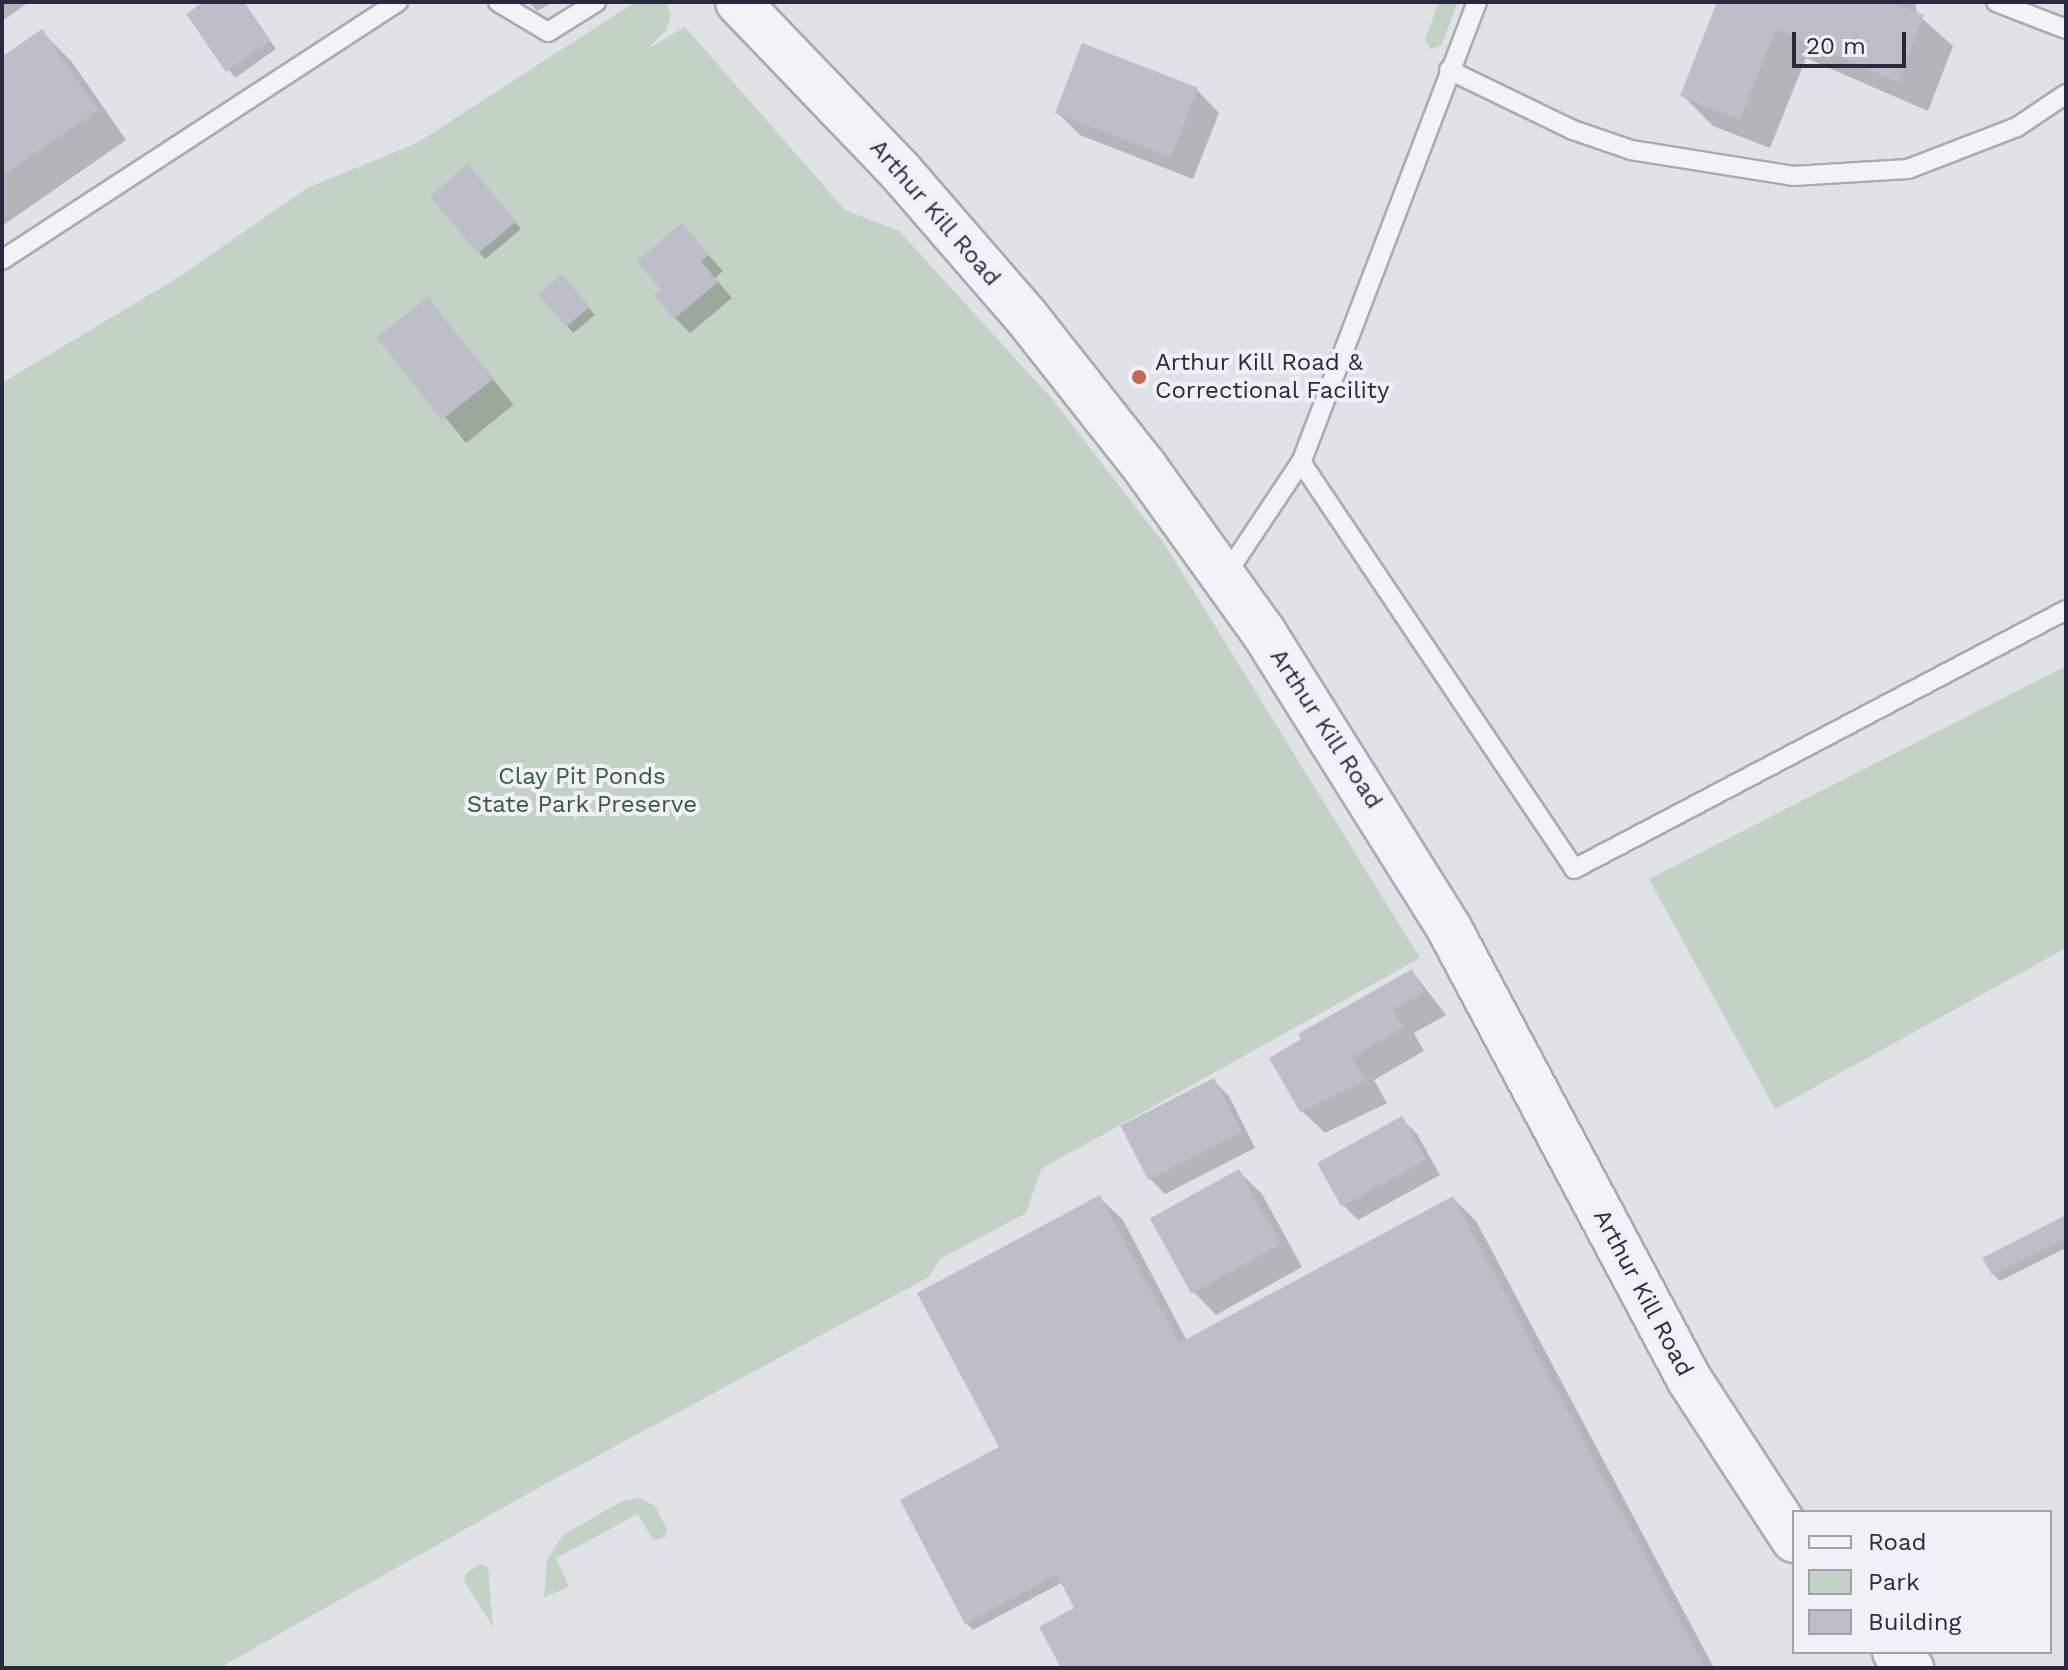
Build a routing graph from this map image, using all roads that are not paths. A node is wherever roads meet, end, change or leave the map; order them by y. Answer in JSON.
{"nodes":[{"id":1,"x":398,"y":2,"type":"edge"},
{"id":2,"x":498,"y":2,"type":"edge"},
{"id":3,"x":596,"y":2,"type":"edge"},
{"id":4,"x":738,"y":2,"type":"edge"},
{"id":5,"x":1477,"y":2,"type":"edge"},
{"id":6,"x":1996,"y":2,"type":"edge"},
{"id":7,"x":2066,"y":29,"type":"edge"},
{"id":8,"x":1449,"y":70,"type":"junction"},
{"id":9,"x":2066,"y":94,"type":"edge"},
{"id":10,"x":2,"y":260,"type":"edge"},
{"id":11,"x":1301,"y":462,"type":"junction"},
{"id":12,"x":1224,"y":577,"type":"junction"},
{"id":13,"x":2066,"y":610,"type":"edge"},
{"id":14,"x":1792,"y":1537,"type":"edge"}],
"edges":[{"from":1,"to":10,"type":"lane"},
{"from":2,"to":3,"type":"lane"},
{"from":4,"to":12,"type":"street","name":"Arthur Kill Road"},
{"from":5,"to":8,"type":"lane"},
{"from":6,"to":7,"type":"lane"},
{"from":8,"to":9,"type":"lane"},
{"from":8,"to":11,"type":"lane"},
{"from":11,"to":12,"type":"lane"},
{"from":11,"to":13,"type":"lane"},
{"from":12,"to":14,"type":"street","name":"Arthur Kill Road"}]}
